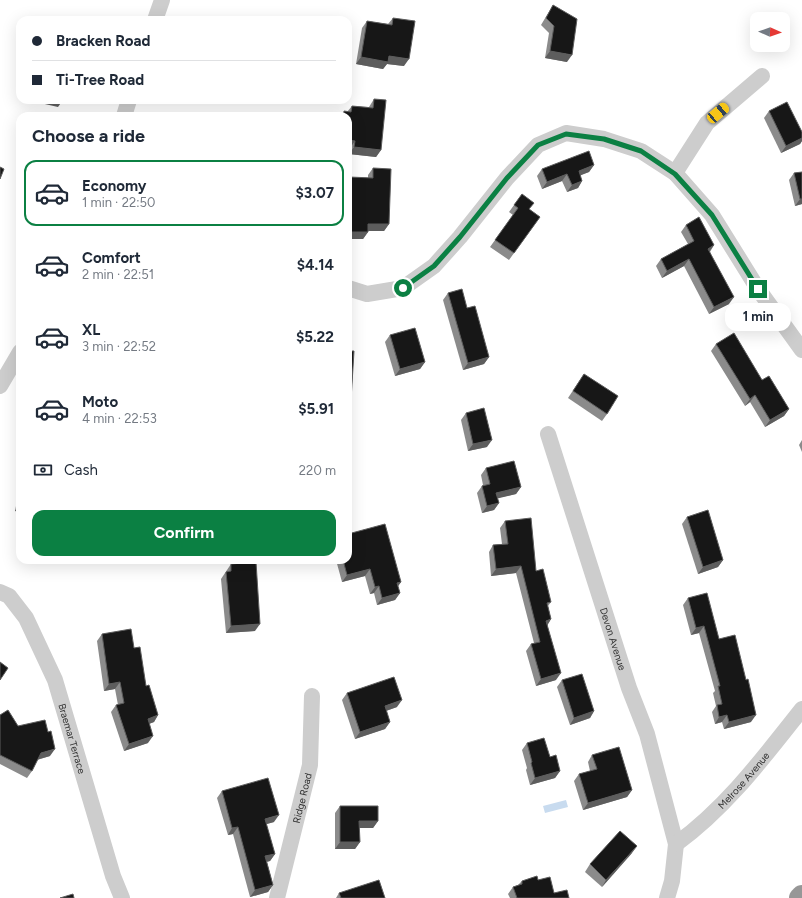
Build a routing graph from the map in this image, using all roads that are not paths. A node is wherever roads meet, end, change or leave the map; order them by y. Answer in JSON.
{"nodes":[{"id":1,"x":162,"y":0,"type":"edge"},
{"id":2,"x":156,"y":16,"type":"edge"},
{"id":3,"x":762,"y":76,"type":"dead end"},
{"id":4,"x":675,"y":174,"type":"junction"},
{"id":5,"x":352,"y":289,"type":"edge"},
{"id":6,"x":802,"y":350,"type":"edge"},
{"id":7,"x":16,"y":359,"type":"edge"},
{"id":8,"x":0,"y":386,"type":"edge"},
{"id":9,"x":548,"y":434,"type":"dead end"},
{"id":10,"x":0,"y":592,"type":"edge"},
{"id":11,"x":312,"y":696,"type":"dead end"},
{"id":12,"x":802,"y":709,"type":"edge"},
{"id":13,"x":676,"y":844,"type":"junction"},
{"id":14,"x":122,"y":898,"type":"edge"},
{"id":15,"x":277,"y":898,"type":"edge"},
{"id":16,"x":667,"y":898,"type":"edge"}],
"edges":[{"from":1,"to":2,"type":"street"},
{"from":3,"to":4,"type":"street"},
{"from":4,"to":5,"type":"street"},
{"from":4,"to":6,"type":"street"},
{"from":7,"to":8,"type":"street"},
{"from":9,"to":13,"type":"street","name":"Devon Avenue"},
{"from":10,"to":14,"type":"street","name":"Braemar Terrace"},
{"from":11,"to":15,"type":"street","name":"Ridge Road"},
{"from":12,"to":13,"type":"street","name":"Melrose Avenue"},
{"from":13,"to":16,"type":"street"}]}
